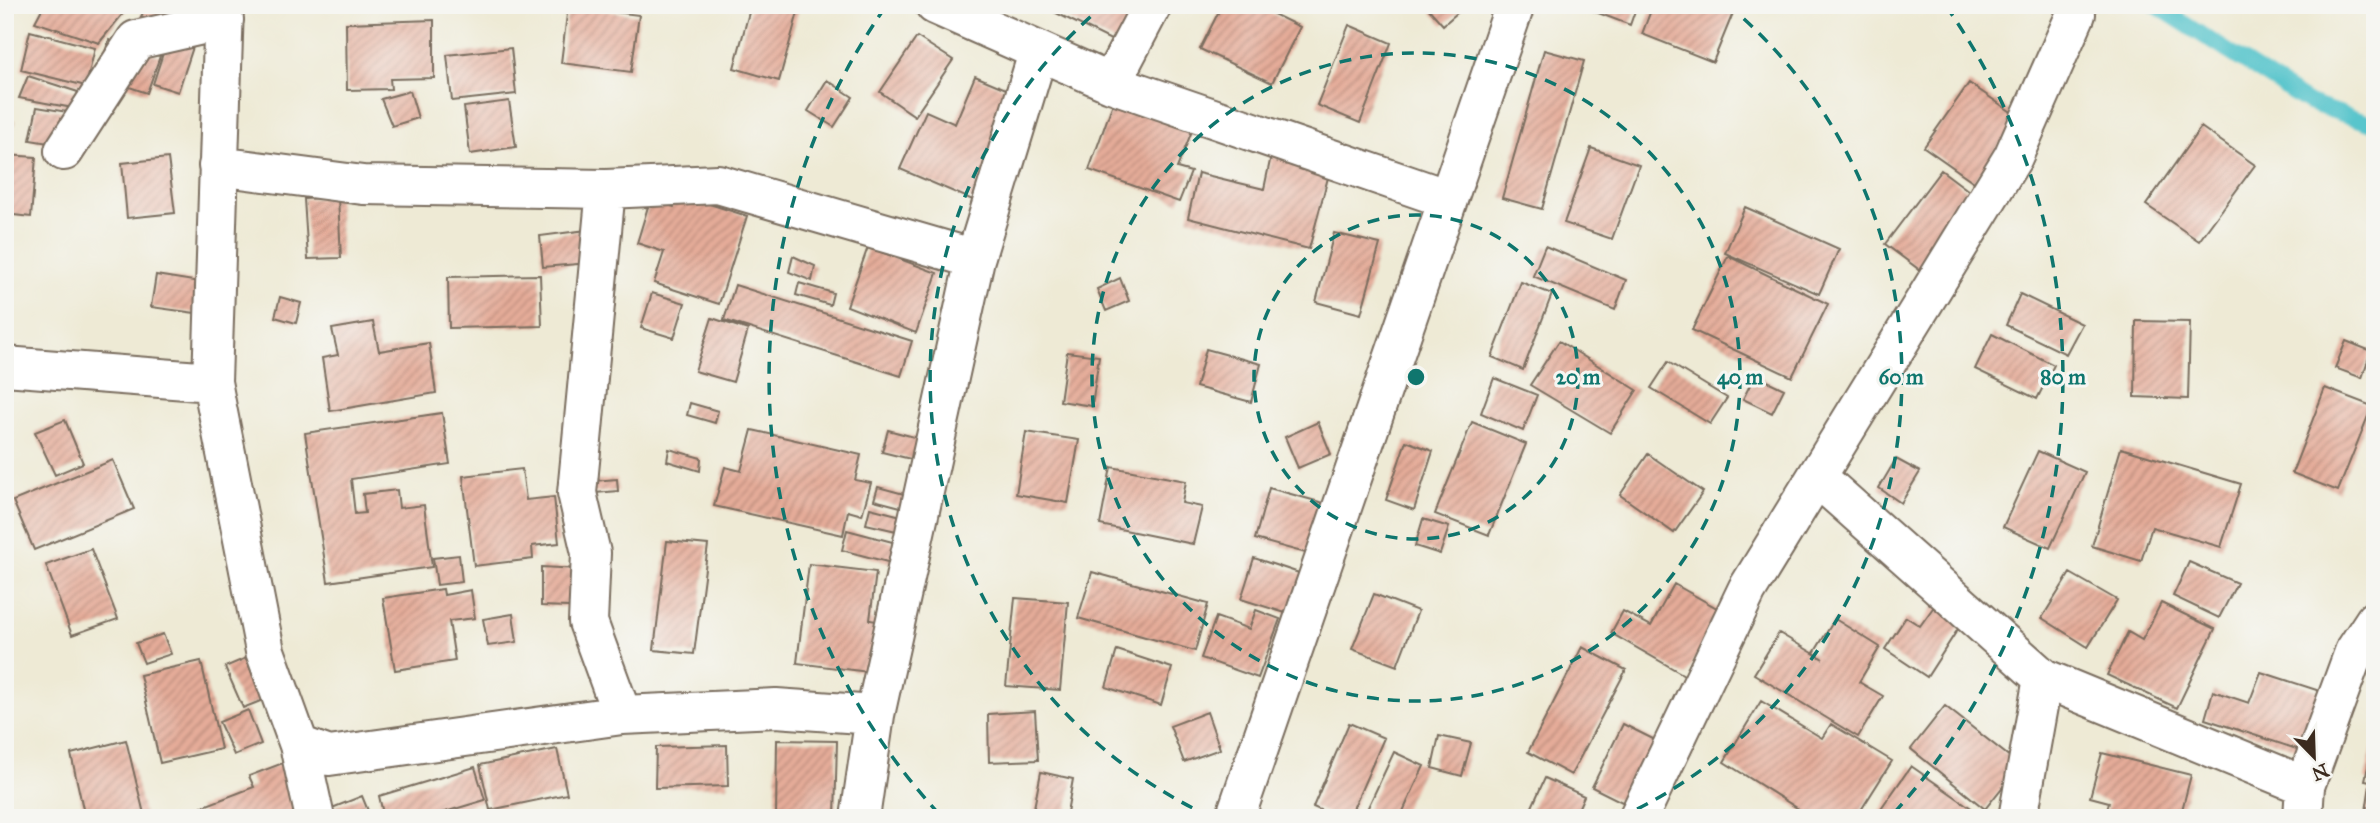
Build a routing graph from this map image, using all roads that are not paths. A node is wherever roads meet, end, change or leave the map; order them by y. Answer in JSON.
{"nodes":[{"id":1,"x":935,"y":5,"type":"edge"},
{"id":2,"x":1152,"y":5,"type":"edge"},
{"id":3,"x":1515,"y":5,"type":"edge"},
{"id":4,"x":224,"y":13,"type":"edge"},
{"id":5,"x":2076,"y":14,"type":"dead end"},
{"id":6,"x":1038,"y":53,"type":"junction"},
{"id":7,"x":1111,"y":83,"type":"junction"},
{"id":8,"x":64,"y":151,"type":"dead end"},
{"id":9,"x":218,"y":166,"type":"junction"},
{"id":10,"x":606,"y":189,"type":"junction"},
{"id":11,"x":1448,"y":199,"type":"junction"},
{"id":12,"x":975,"y":259,"type":"junction"},
{"id":13,"x":5,"y":366,"type":"edge"},
{"id":14,"x":212,"y":382,"type":"junction"},
{"id":15,"x":1817,"y":477,"type":"junction"},
{"id":16,"x":2375,"y":620,"type":"edge"},
{"id":17,"x":2364,"y":655,"type":"edge"},
{"id":18,"x":2043,"y":678,"type":"junction"},
{"id":19,"x":622,"y":715,"type":"junction"},
{"id":20,"x":875,"y":715,"type":"junction"},
{"id":21,"x":299,"y":745,"type":"junction"},
{"id":22,"x":2304,"y":802,"type":"edge"},
{"id":23,"x":315,"y":818,"type":"edge"},
{"id":24,"x":860,"y":818,"type":"edge"},
{"id":25,"x":1235,"y":818,"type":"edge"},
{"id":26,"x":1638,"y":818,"type":"edge"},
{"id":27,"x":2018,"y":818,"type":"edge"}],
"edges":[{"from":1,"to":6,"type":"street"},
{"from":2,"to":7,"type":"street"},
{"from":3,"to":11,"type":"street"},
{"from":4,"to":8,"type":"street"},
{"from":4,"to":9,"type":"street"},
{"from":5,"to":15,"type":"street"},
{"from":6,"to":7,"type":"street"},
{"from":6,"to":12,"type":"street"},
{"from":7,"to":11,"type":"street"},
{"from":9,"to":10,"type":"street"},
{"from":9,"to":14,"type":"street"},
{"from":10,"to":12,"type":"street"},
{"from":10,"to":19,"type":"street"},
{"from":11,"to":25,"type":"street"},
{"from":12,"to":20,"type":"street"},
{"from":13,"to":14,"type":"street"},
{"from":14,"to":21,"type":"street"},
{"from":15,"to":18,"type":"street"},
{"from":15,"to":26,"type":"street"},
{"from":16,"to":17,"type":"street"},
{"from":17,"to":22,"type":"street"},
{"from":18,"to":22,"type":"street"},
{"from":18,"to":27,"type":"street"},
{"from":19,"to":20,"type":"street"},
{"from":19,"to":21,"type":"street"},
{"from":20,"to":24,"type":"street"},
{"from":21,"to":23,"type":"street"}]}
